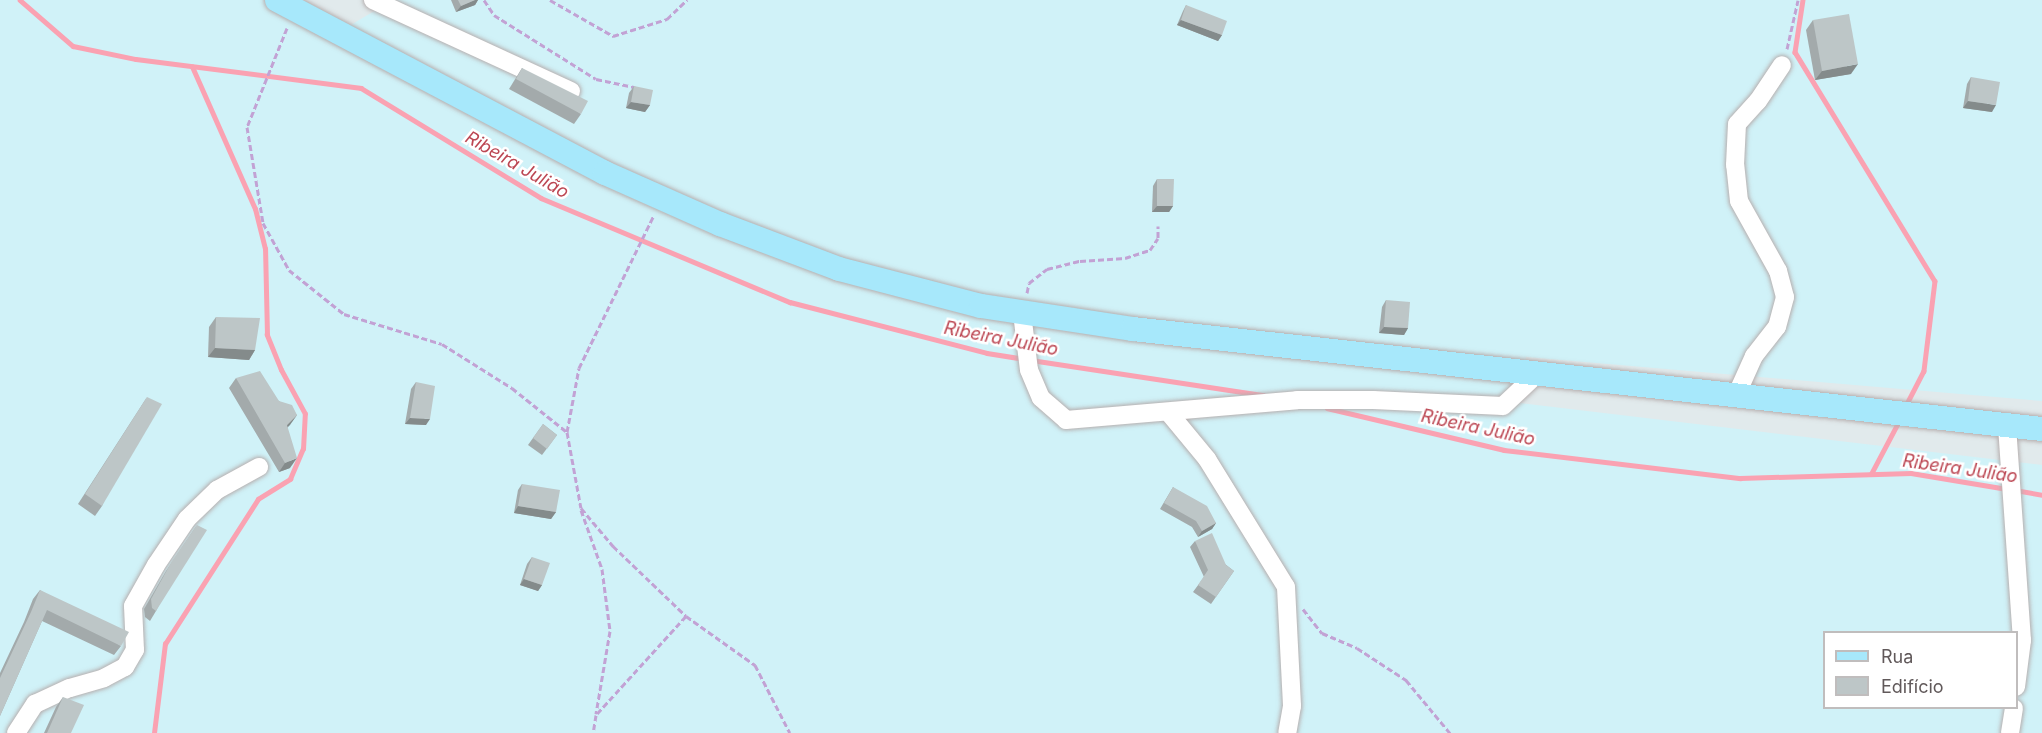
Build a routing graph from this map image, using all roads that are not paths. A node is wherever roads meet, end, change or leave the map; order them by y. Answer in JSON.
{"nodes":[{"id":1,"x":373,"y":0,"type":"edge"},
{"id":2,"x":290,"y":3,"type":"edge"},
{"id":3,"x":1782,"y":65,"type":"road end"},
{"id":4,"x":571,"y":91,"type":"edge"},
{"id":5,"x":1022,"y":313,"type":"junction"},
{"id":6,"x":1537,"y":374,"type":"junction"},
{"id":7,"x":1737,"y":396,"type":"junction"},
{"id":8,"x":1169,"y":413,"type":"junction"},
{"id":9,"x":2007,"y":426,"type":"junction"},
{"id":10,"x":2042,"y":429,"type":"edge"},
{"id":11,"x":259,"y":467,"type":"dead end"},
{"id":12,"x":2018,"y":671,"type":"edge"},
{"id":13,"x":2014,"y":709,"type":"edge"},
{"id":14,"x":16,"y":733,"type":"edge"},
{"id":15,"x":1287,"y":733,"type":"edge"},
{"id":16,"x":2010,"y":733,"type":"edge"}],
"edges":[{"from":1,"to":4,"type":"street"},
{"from":2,"to":5,"type":"main road"},
{"from":3,"to":7,"type":"street"},
{"from":5,"to":6,"type":"main road"},
{"from":5,"to":8,"type":"street"},
{"from":6,"to":7,"type":"main road"},
{"from":6,"to":8,"type":"street"},
{"from":7,"to":9,"type":"main road"},
{"from":8,"to":15,"type":"street"},
{"from":9,"to":10,"type":"main road"},
{"from":9,"to":12,"type":"street"},
{"from":11,"to":14,"type":"street"},
{"from":13,"to":16,"type":"street"}]}
